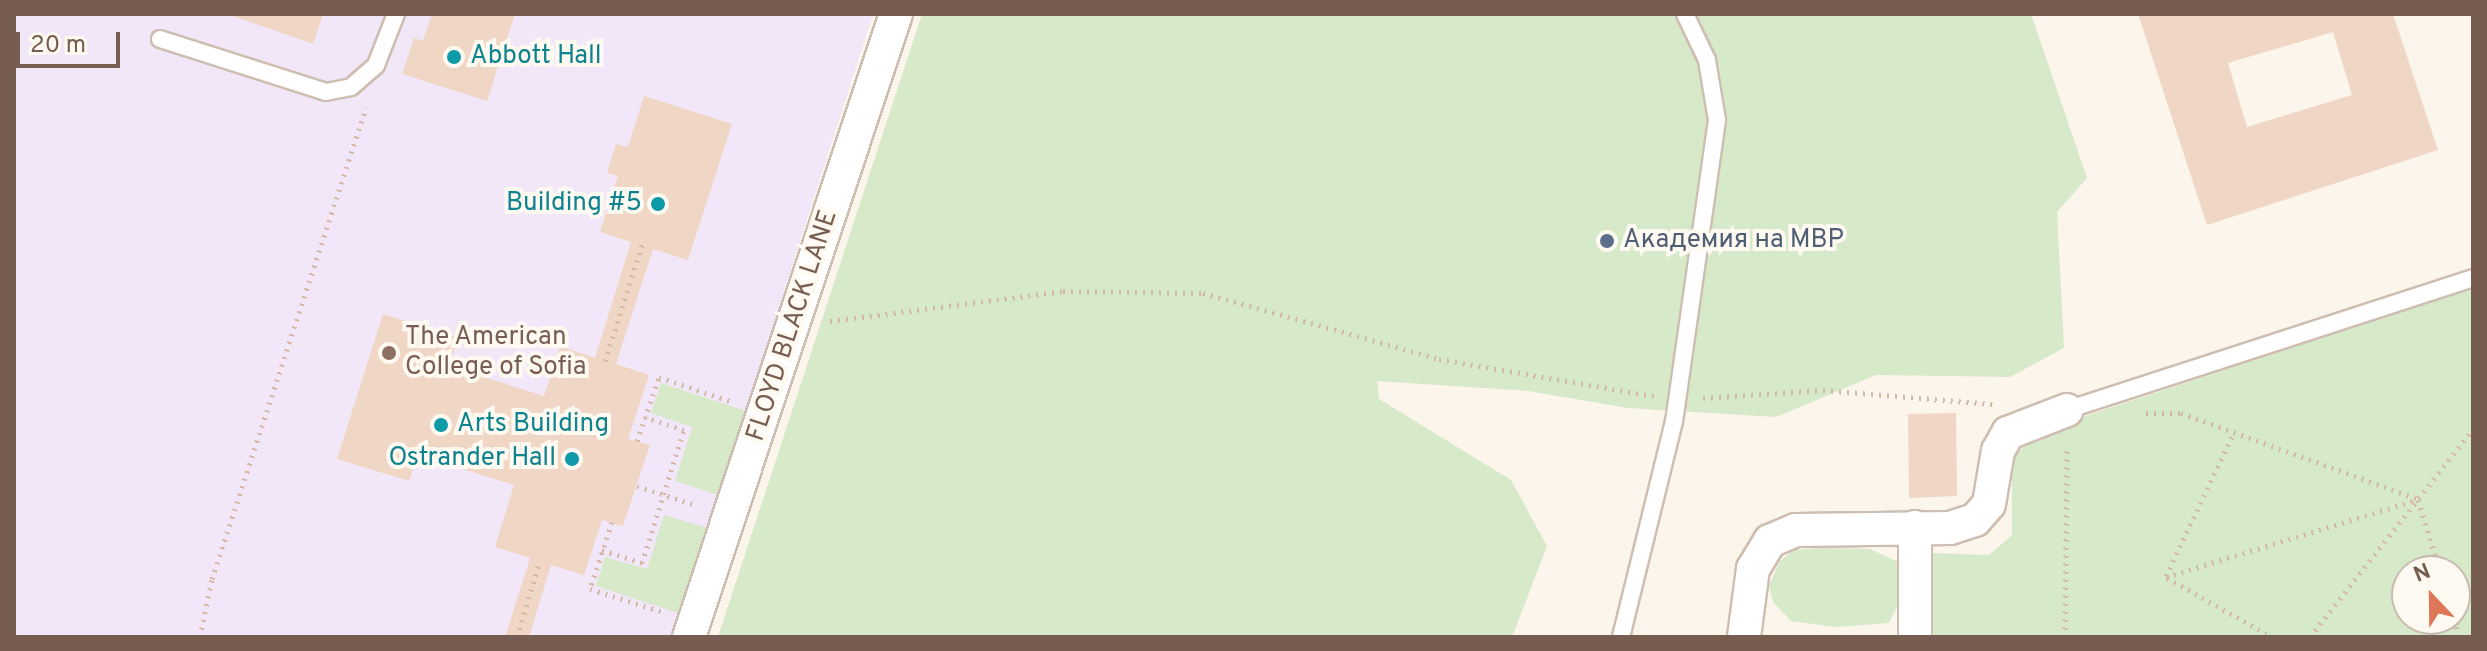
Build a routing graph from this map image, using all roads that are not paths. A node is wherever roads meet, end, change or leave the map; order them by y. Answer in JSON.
{"nodes":[{"id":1,"x":396,"y":14,"type":"edge"},
{"id":2,"x":896,"y":14,"type":"edge"},
{"id":3,"x":1685,"y":14,"type":"edge"},
{"id":4,"x":160,"y":39,"type":"dead end"},
{"id":5,"x":2473,"y":278,"type":"edge"},
{"id":6,"x":2067,"y":410,"type":"joint"},
{"id":7,"x":1915,"y":527,"type":"junction"},
{"id":8,"x":692,"y":630,"type":"edge"},
{"id":9,"x":1621,"y":637,"type":"edge"},
{"id":10,"x":1744,"y":637,"type":"edge"},
{"id":11,"x":1915,"y":637,"type":"edge"}],
"edges":[{"from":1,"to":4,"type":"lane"},
{"from":2,"to":8,"type":"street","name":"FLOYD BLACK LANE"},
{"from":3,"to":9,"type":"lane"},
{"from":5,"to":6,"type":"lane"},
{"from":6,"to":7,"type":"street"},
{"from":7,"to":10,"type":"street"},
{"from":7,"to":11,"type":"street"}]}
